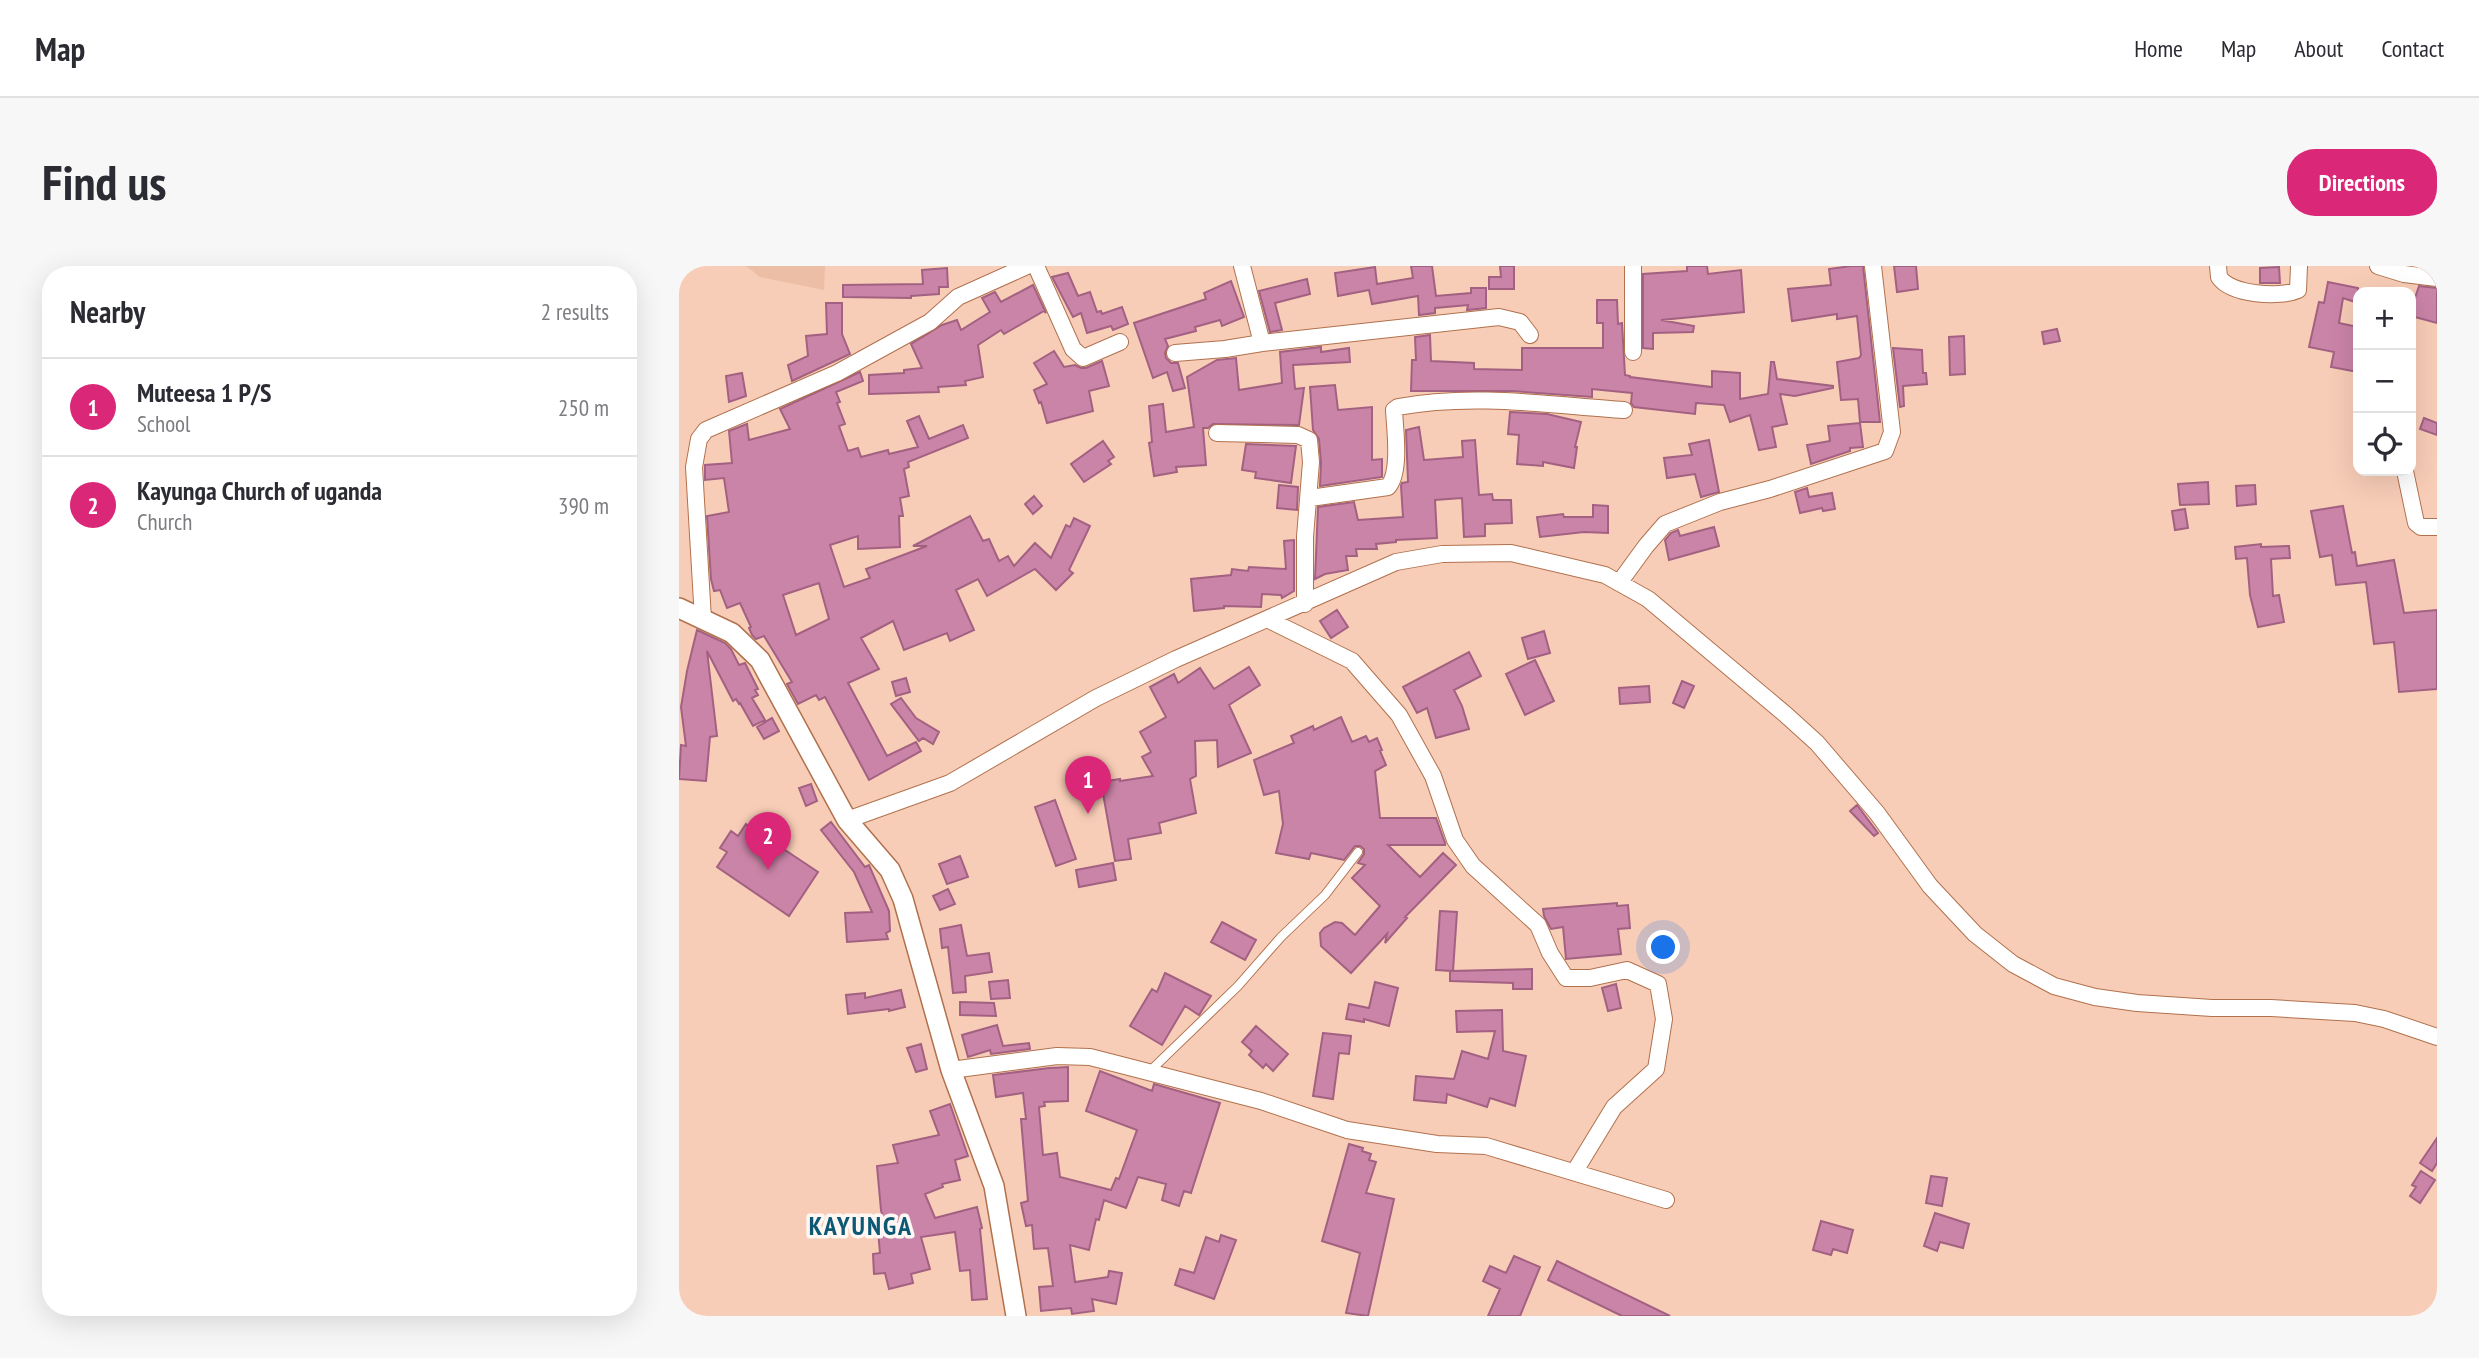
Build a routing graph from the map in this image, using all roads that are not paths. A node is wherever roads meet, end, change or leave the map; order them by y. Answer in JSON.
{"nodes":[{"id":1,"x":1027,"y":266,"type":"edge"},
{"id":2,"x":1036,"y":266,"type":"edge"},
{"id":3,"x":1243,"y":266,"type":"edge"},
{"id":4,"x":1633,"y":266,"type":"edge"},
{"id":5,"x":1873,"y":266,"type":"edge"},
{"id":6,"x":2218,"y":266,"type":"edge"},
{"id":7,"x":2299,"y":266,"type":"edge"},
{"id":8,"x":2378,"y":266,"type":"edge"},
{"id":9,"x":2437,"y":278,"type":"edge"},
{"id":10,"x":1530,"y":335,"type":"dead end"},
{"id":11,"x":1119,"y":342,"type":"dead end"},
{"id":12,"x":1262,"y":343,"type":"junction"},
{"id":13,"x":1633,"y":352,"type":"dead end"},
{"id":14,"x":1175,"y":353,"type":"dead end"},
{"id":15,"x":1624,"y":410,"type":"dead end"},
{"id":16,"x":1217,"y":433,"type":"dead end"},
{"id":17,"x":2406,"y":476,"type":"edge"},
{"id":18,"x":1310,"y":498,"type":"junction"},
{"id":19,"x":2437,"y":527,"type":"edge"},
{"id":20,"x":1619,"y":583,"type":"junction"},
{"id":21,"x":1305,"y":604,"type":"junction"},
{"id":22,"x":679,"y":608,"type":"edge"},
{"id":23,"x":703,"y":619,"type":"junction"},
{"id":24,"x":1269,"y":620,"type":"junction"},
{"id":25,"x":847,"y":820,"type":"junction"},
{"id":26,"x":1359,"y":852,"type":"dead end"},
{"id":27,"x":2437,"y":1037,"type":"edge"},
{"id":28,"x":951,"y":1070,"type":"junction"},
{"id":29,"x":1149,"y":1072,"type":"junction"},
{"id":30,"x":1575,"y":1171,"type":"junction"},
{"id":31,"x":1666,"y":1200,"type":"dead end"},
{"id":32,"x":1016,"y":1316,"type":"edge"}],
"edges":[{"from":1,"to":23,"type":"street"},
{"from":2,"to":11,"type":"street"},
{"from":3,"to":12,"type":"street"},
{"from":4,"to":13,"type":"street"},
{"from":5,"to":20,"type":"street"},
{"from":6,"to":7,"type":"street"},
{"from":8,"to":9,"type":"street"},
{"from":10,"to":12,"type":"street"},
{"from":12,"to":14,"type":"street"},
{"from":15,"to":18,"type":"street"},
{"from":16,"to":18,"type":"street"},
{"from":17,"to":19,"type":"street"},
{"from":18,"to":21,"type":"street"},
{"from":20,"to":21,"type":"street"},
{"from":20,"to":27,"type":"street"},
{"from":21,"to":24,"type":"street"},
{"from":22,"to":23,"type":"street"},
{"from":23,"to":25,"type":"street"},
{"from":24,"to":25,"type":"street"},
{"from":24,"to":30,"type":"street"},
{"from":25,"to":28,"type":"street"},
{"from":26,"to":29,"type":"lane"},
{"from":28,"to":29,"type":"street"},
{"from":28,"to":32,"type":"street"},
{"from":29,"to":30,"type":"street"},
{"from":30,"to":31,"type":"street"}]}
